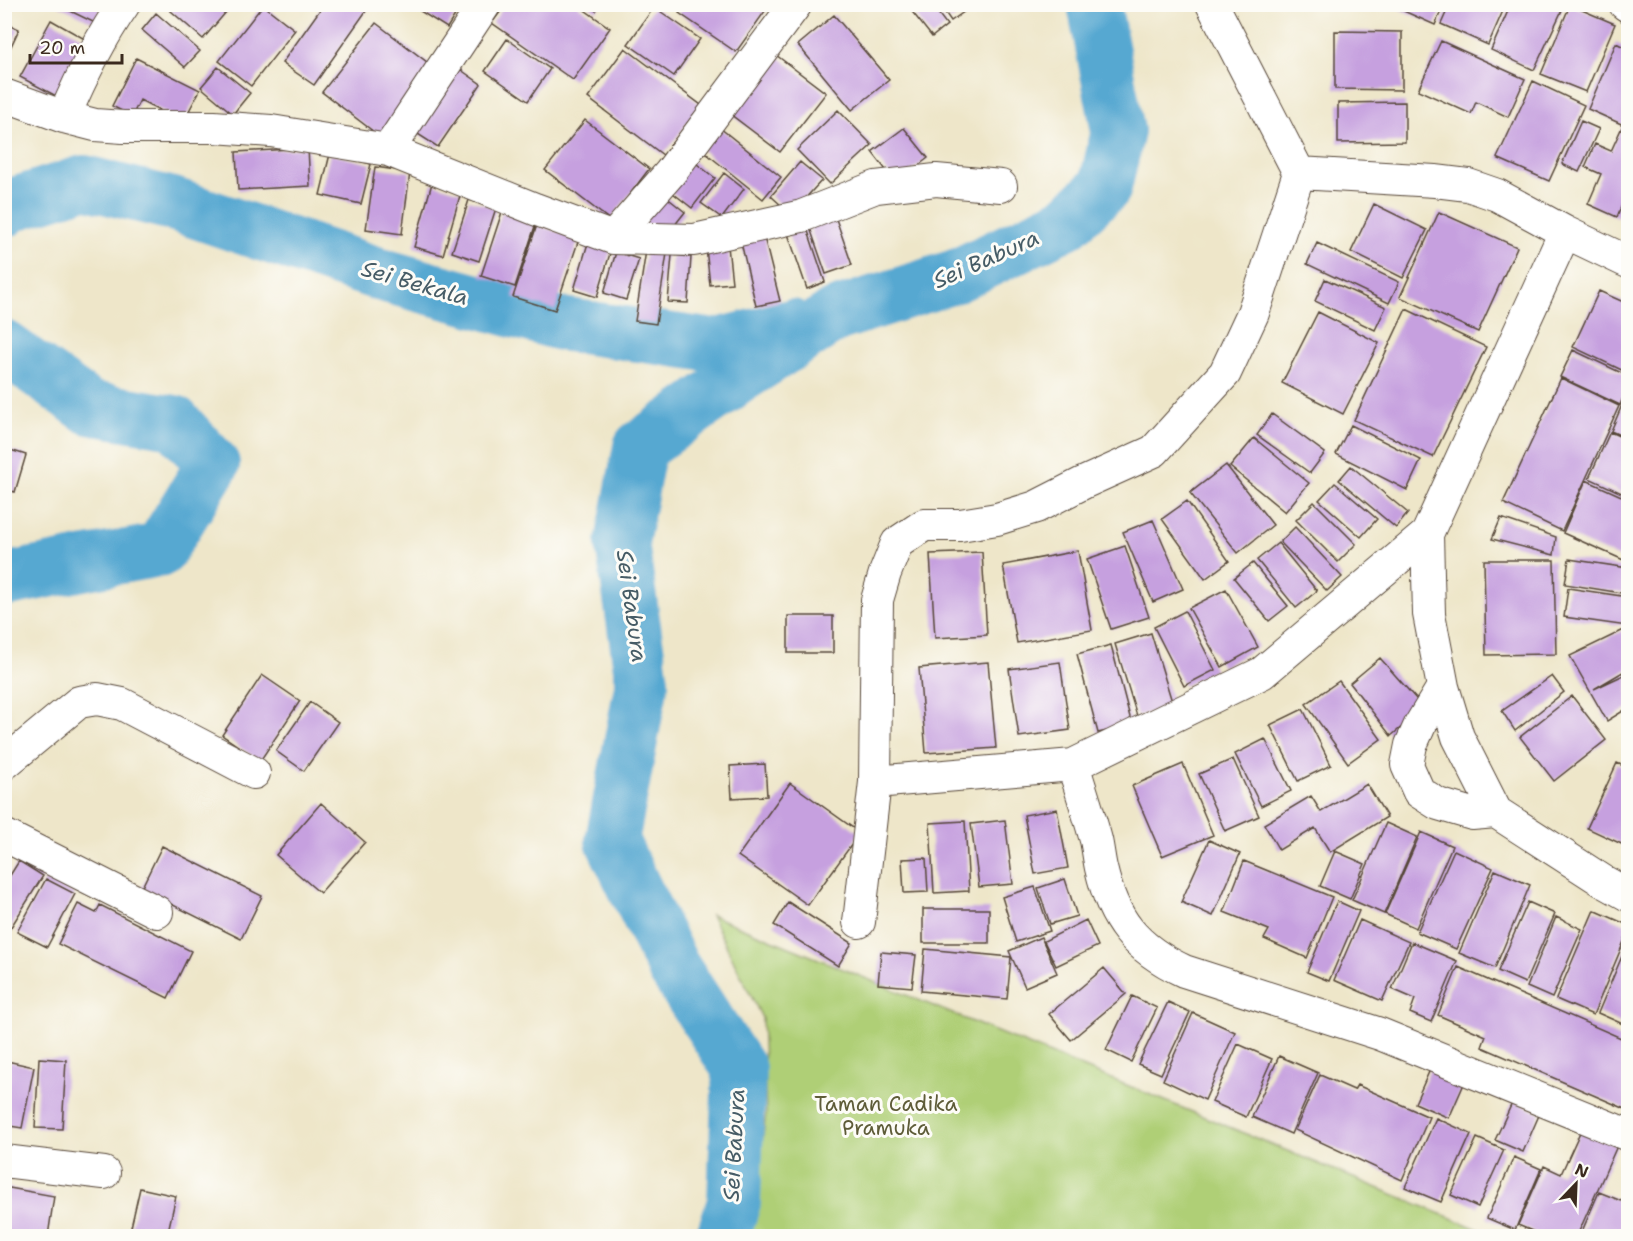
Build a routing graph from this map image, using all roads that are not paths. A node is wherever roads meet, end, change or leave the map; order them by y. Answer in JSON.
{"nodes":[{"id":1,"x":124,"y":4,"type":"edge"},
{"id":2,"x":485,"y":4,"type":"edge"},
{"id":3,"x":796,"y":4,"type":"edge"},
{"id":4,"x":1212,"y":4,"type":"edge"},
{"id":5,"x":4,"y":95,"type":"edge"},
{"id":6,"x":64,"y":117,"type":"junction"},
{"id":7,"x":388,"y":150,"type":"junction"},
{"id":8,"x":1299,"y":173,"type":"junction"},
{"id":9,"x":1001,"y":186,"type":"dead end"},
{"id":10,"x":1565,"y":232,"type":"junction"},
{"id":11,"x":613,"y":238,"type":"junction"},
{"id":12,"x":1629,"y":262,"type":"edge"},
{"id":13,"x":1427,"y":534,"type":"junction"},
{"id":14,"x":1443,"y":687,"type":"junction"},
{"id":15,"x":4,"y":764,"type":"edge"},
{"id":16,"x":1073,"y":765,"type":"junction"},
{"id":17,"x":254,"y":773,"type":"dead end"},
{"id":18,"x":875,"y":782,"type":"junction"},
{"id":19,"x":1496,"y":812,"type":"junction"},
{"id":20,"x":4,"y":835,"type":"edge"},
{"id":21,"x":1629,"y":895,"type":"edge"},
{"id":22,"x":157,"y":912,"type":"dead end"},
{"id":23,"x":860,"y":922,"type":"dead end"},
{"id":24,"x":1629,"y":1136,"type":"edge"},
{"id":25,"x":4,"y":1161,"type":"edge"},
{"id":26,"x":104,"y":1173,"type":"dead end"}],
"edges":[{"from":1,"to":6,"type":"street"},
{"from":2,"to":7,"type":"street"},
{"from":3,"to":11,"type":"street"},
{"from":4,"to":8,"type":"street"},
{"from":5,"to":6,"type":"street"},
{"from":6,"to":7,"type":"street"},
{"from":7,"to":11,"type":"street"},
{"from":8,"to":10,"type":"street"},
{"from":8,"to":18,"type":"street"},
{"from":9,"to":11,"type":"street"},
{"from":10,"to":12,"type":"street"},
{"from":10,"to":13,"type":"street"},
{"from":13,"to":14,"type":"street"},
{"from":13,"to":16,"type":"street"},
{"from":14,"to":19,"type":"street"},
{"from":14,"to":19,"type":"street"},
{"from":15,"to":17,"type":"street"},
{"from":16,"to":18,"type":"street"},
{"from":16,"to":24,"type":"street"},
{"from":18,"to":23,"type":"street"},
{"from":19,"to":21,"type":"street"},
{"from":20,"to":22,"type":"street"},
{"from":25,"to":26,"type":"street"}]}
